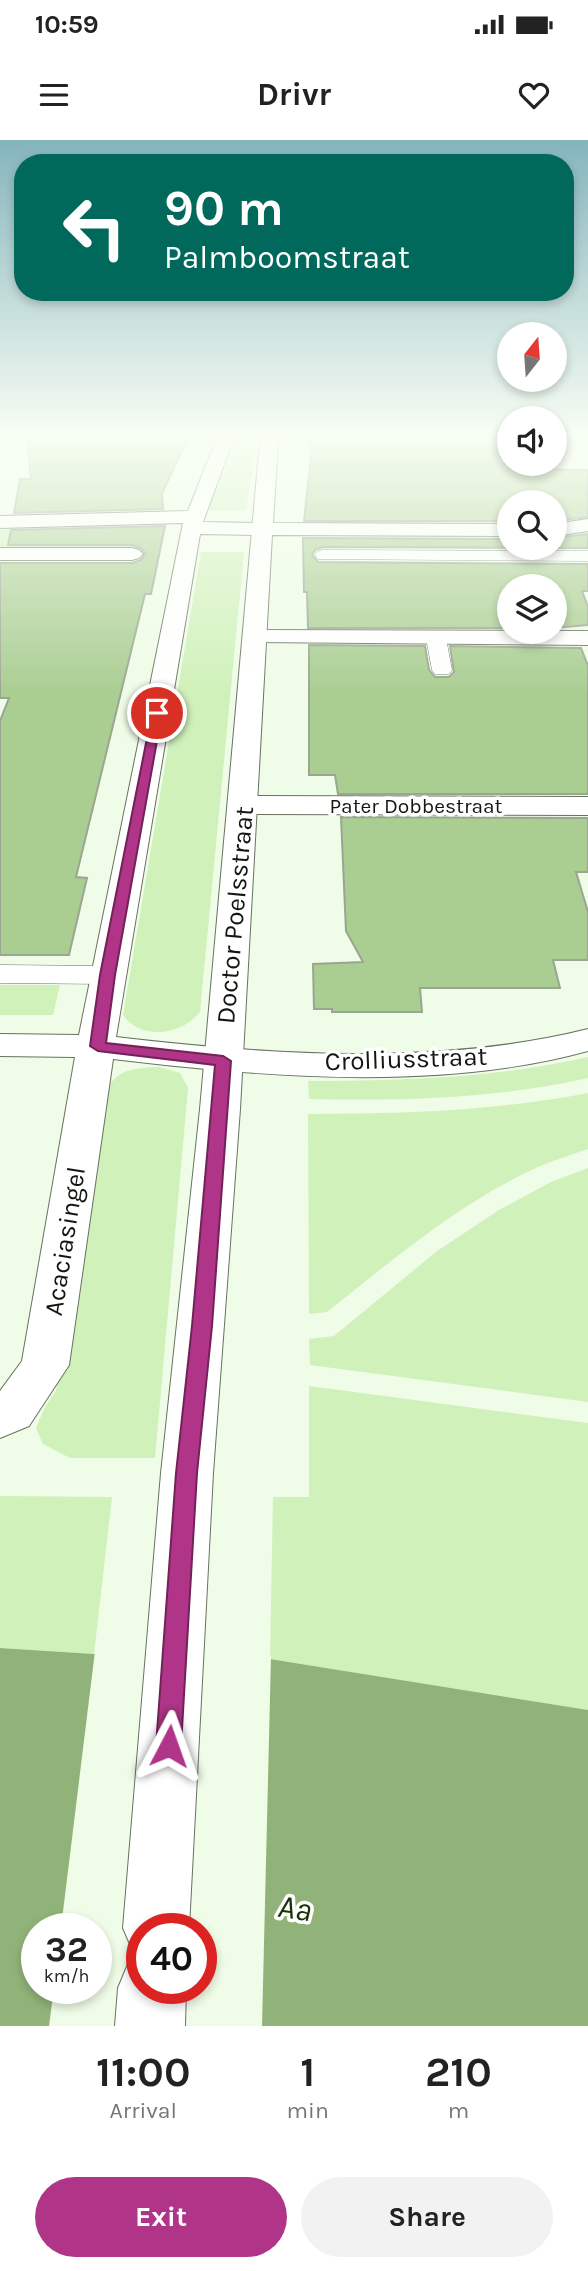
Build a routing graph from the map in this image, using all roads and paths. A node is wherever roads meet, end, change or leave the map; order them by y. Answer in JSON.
{"nodes":[{"id":1,"x":194,"y":520,"type":"edge"},
{"id":2,"x":264,"y":520,"type":"edge"},
{"id":3,"x":0,"y":522,"type":"edge"},
{"id":4,"x":193,"y":523,"type":"junction"},
{"id":5,"x":588,"y":525,"type":"edge"},
{"id":6,"x":263,"y":528,"type":"junction"},
{"id":7,"x":567,"y":528,"type":"edge"},
{"id":8,"x":497,"y":530,"type":"edge"},
{"id":9,"x":567,"y":531,"type":"edge"},
{"id":10,"x":588,"y":533,"type":"edge"},
{"id":11,"x":0,"y":554,"type":"edge"},
{"id":12,"x":132,"y":554,"type":"dead end"},
{"id":13,"x":324,"y":555,"type":"dead end"},
{"id":14,"x":588,"y":556,"type":"edge"},
{"id":15,"x":255,"y":637,"type":"junction"},
{"id":16,"x":436,"y":638,"type":"junction"},
{"id":17,"x":588,"y":638,"type":"edge"},
{"id":18,"x":442,"y":670,"type":"dead end"},
{"id":19,"x":243,"y":805,"type":"junction"},
{"id":20,"x":588,"y":806,"type":"edge"},
{"id":21,"x":0,"y":974,"type":"edge"},
{"id":22,"x":107,"y":975,"type":"junction"},
{"id":23,"x":588,"y":1040,"type":"edge"},
{"id":24,"x":0,"y":1045,"type":"edge"},
{"id":25,"x":98,"y":1046,"type":"junction"},
{"id":26,"x":223,"y":1061,"type":"junction"},
{"id":27,"x":0,"y":1418,"type":"edge"},
{"id":28,"x":157,"y":1913,"type":"edge"},
{"id":29,"x":151,"y":2004,"type":"edge"},
{"id":30,"x":150,"y":2026,"type":"edge"}],
"edges":[{"from":1,"to":4,"type":"street"},
{"from":2,"to":6,"type":"street","name":"Doctor Poelsstraat"},
{"from":3,"to":4,"type":"street"},
{"from":4,"to":6,"type":"street"},
{"from":4,"to":22,"type":"street"},
{"from":5,"to":7,"type":"street"},
{"from":6,"to":8,"type":"street"},
{"from":6,"to":15,"type":"street","name":"Doctor Poelsstraat"},
{"from":9,"to":10,"type":"street"},
{"from":11,"to":12,"type":"street"},
{"from":13,"to":14,"type":"lane"},
{"from":15,"to":16,"type":"street"},
{"from":15,"to":19,"type":"street","name":"Doctor Poelsstraat"},
{"from":16,"to":17,"type":"street"},
{"from":16,"to":18,"type":"lane"},
{"from":19,"to":20,"type":"street","name":"Pater Dobbestraat"},
{"from":19,"to":26,"type":"street","name":"Doctor Poelsstraat"},
{"from":21,"to":22,"type":"lane"},
{"from":22,"to":25,"type":"street"},
{"from":23,"to":26,"type":"street","name":"Crolliusstraat"},
{"from":24,"to":25,"type":"street","name":"Crolliusstraat"},
{"from":25,"to":26,"type":"street","name":"Crolliusstraat"},
{"from":25,"to":27,"type":"street","name":"Acaciasingel"},
{"from":26,"to":28,"type":"street","name":"Doctor Poelsstraat"},
{"from":29,"to":30,"type":"street"}]}
